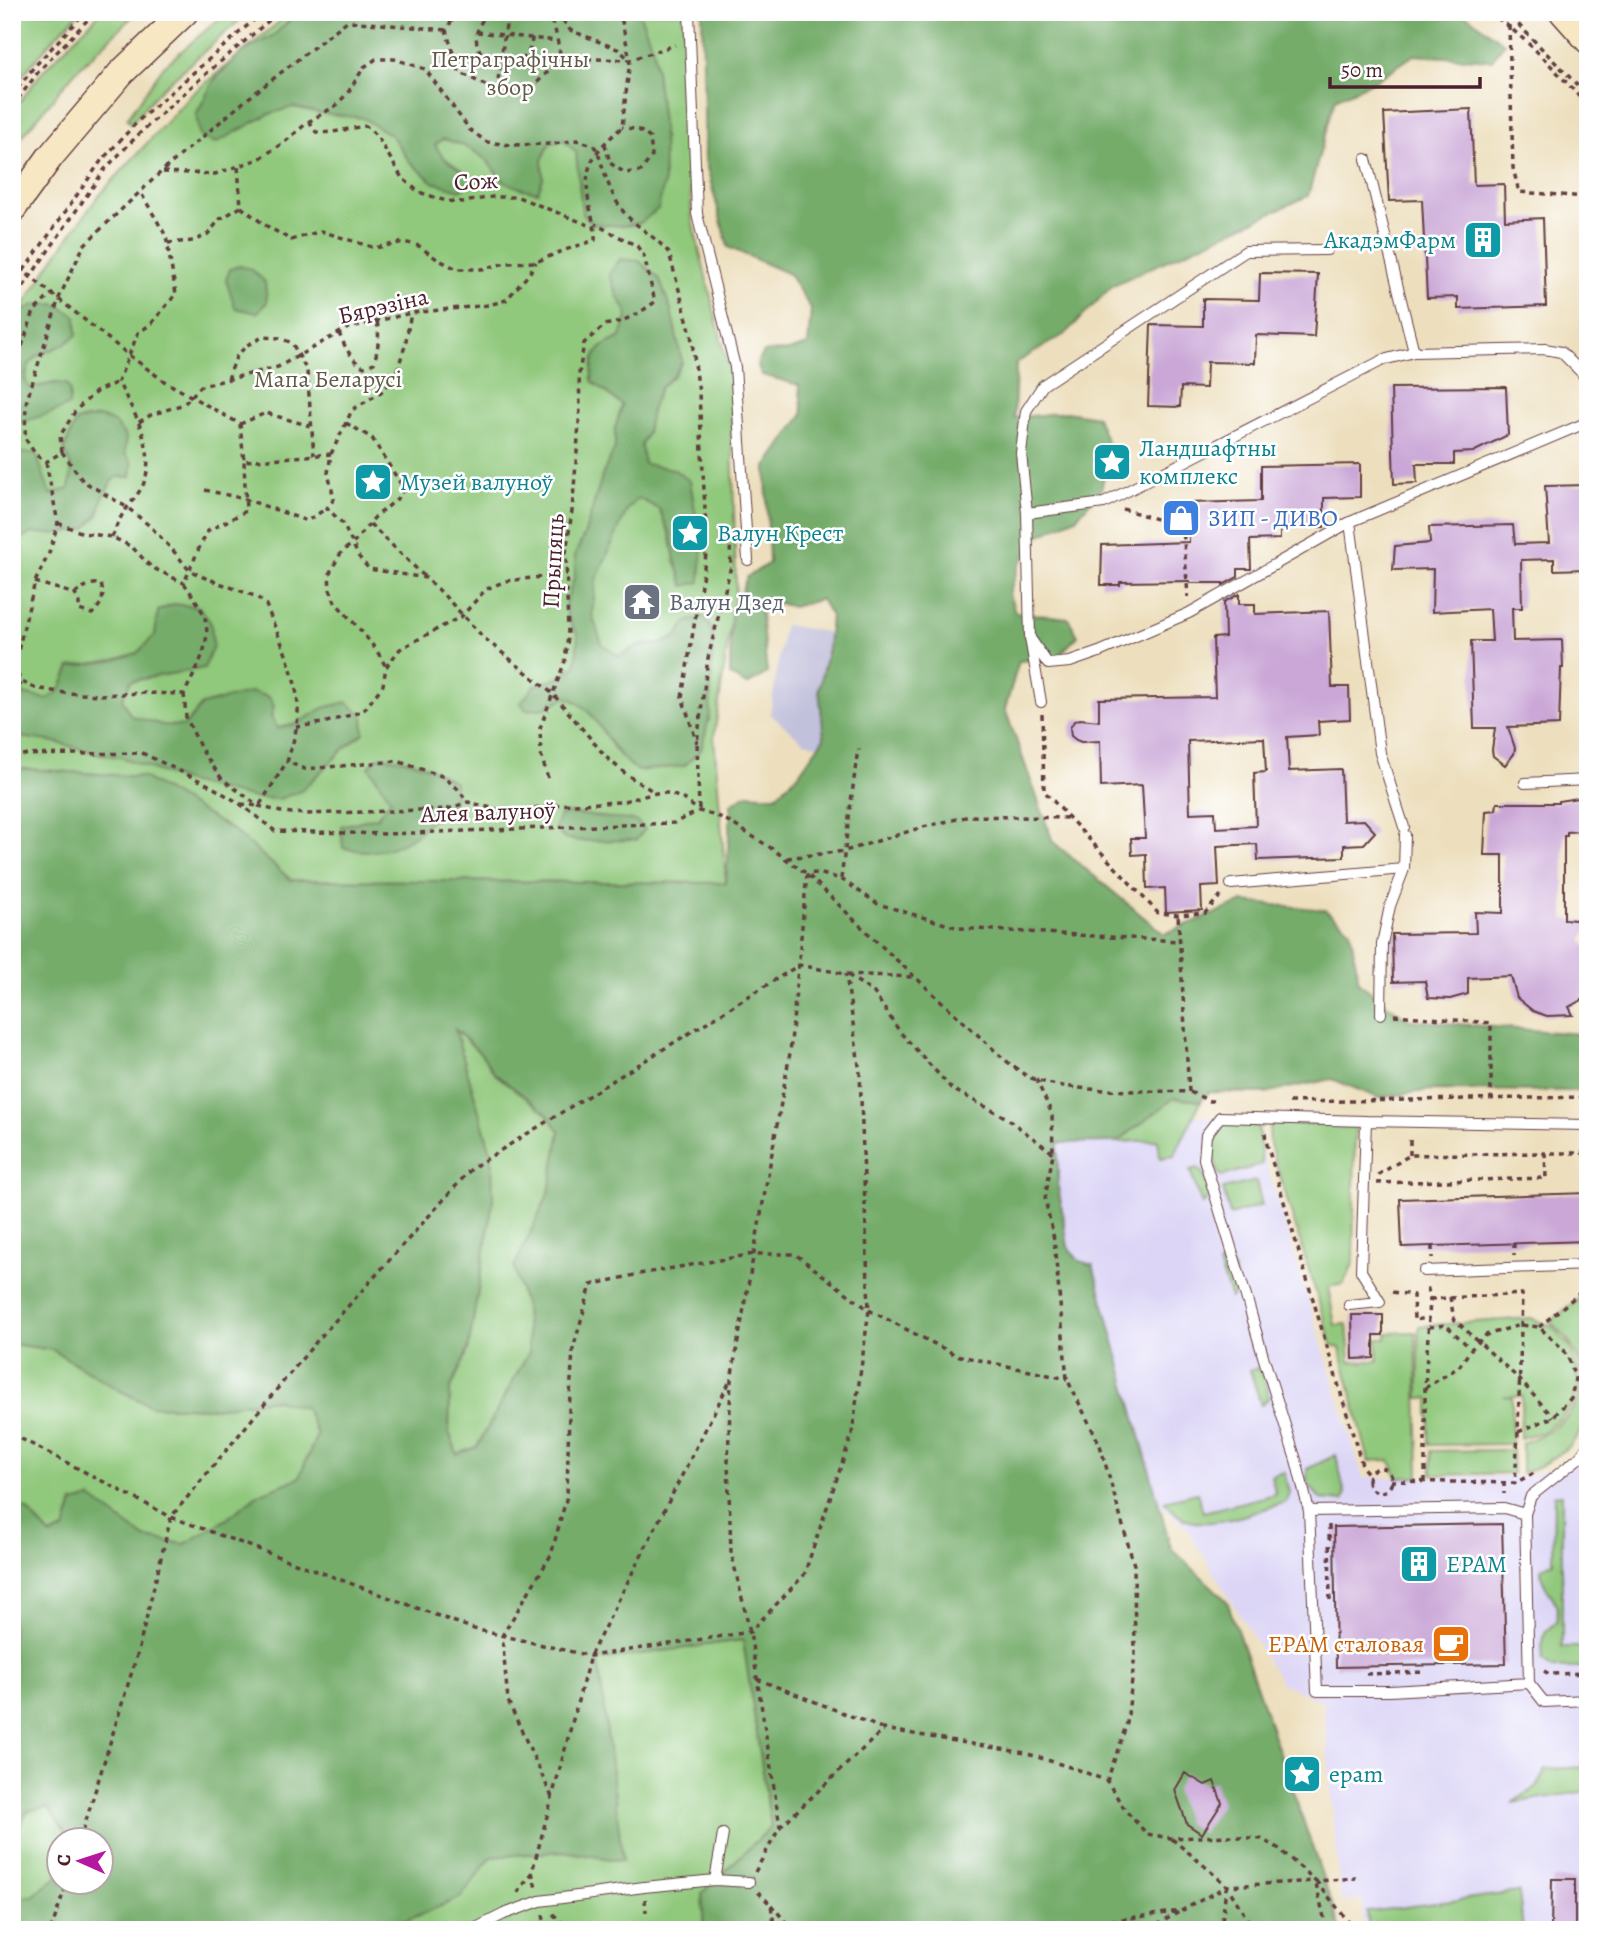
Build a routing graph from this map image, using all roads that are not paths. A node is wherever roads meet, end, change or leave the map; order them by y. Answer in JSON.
{"nodes":[{"id":1,"x":185,"y":12,"type":"edge"},
{"id":2,"x":689,"y":12,"type":"edge"},
{"id":3,"x":1563,"y":12,"type":"edge"},
{"id":4,"x":1588,"y":40,"type":"edge"},
{"id":5,"x":1366,"y":159,"type":"dead end"},
{"id":6,"x":12,"y":210,"type":"edge"},
{"id":7,"x":1327,"y":250,"type":"dead end"},
{"id":8,"x":1415,"y":352,"type":"junction"},
{"id":9,"x":1588,"y":358,"type":"edge"},
{"id":10,"x":1585,"y":378,"type":"edge"},
{"id":11,"x":1588,"y":422,"type":"edge"},
{"id":12,"x":1027,"y":513,"type":"junction"},
{"id":13,"x":1350,"y":522,"type":"junction"},
{"id":14,"x":748,"y":560,"type":"dead end"},
{"id":15,"x":1030,"y":638,"type":"junction"},
{"id":16,"x":1041,"y":702,"type":"road end"},
{"id":17,"x":1588,"y":780,"type":"edge"},
{"id":18,"x":1524,"y":783,"type":"dead end"},
{"id":19,"x":1404,"y":869,"type":"junction"},
{"id":20,"x":1231,"y":884,"type":"road end"},
{"id":21,"x":1381,"y":1014,"type":"road end"},
{"id":22,"x":1366,"y":1121,"type":"junction"},
{"id":23,"x":1588,"y":1125,"type":"edge"},
{"id":24,"x":1588,"y":1265,"type":"edge"},
{"id":25,"x":1424,"y":1271,"type":"dead end"},
{"id":26,"x":1349,"y":1305,"type":"dead end"},
{"id":27,"x":1588,"y":1446,"type":"edge"},
{"id":28,"x":1309,"y":1511,"type":"junction"},
{"id":29,"x":1525,"y":1514,"type":"junction"},
{"id":30,"x":1529,"y":1683,"type":"junction"},
{"id":31,"x":1588,"y":1700,"type":"edge"},
{"id":32,"x":723,"y":1834,"type":"dead end"},
{"id":33,"x":715,"y":1881,"type":"junction"},
{"id":34,"x":749,"y":1882,"type":"road end"},
{"id":35,"x":472,"y":1930,"type":"edge"}],
"edges":[{"from":1,"to":6,"type":"main road"},
{"from":2,"to":14,"type":"lane"},
{"from":3,"to":4,"type":"main road"},
{"from":5,"to":8,"type":"lane"},
{"from":7,"to":12,"type":"lane"},
{"from":8,"to":10,"type":"lane"},
{"from":8,"to":12,"type":"lane"},
{"from":9,"to":10,"type":"lane"},
{"from":11,"to":13,"type":"lane"},
{"from":12,"to":15,"type":"lane"},
{"from":13,"to":15,"type":"lane"},
{"from":13,"to":19,"type":"lane"},
{"from":15,"to":16,"type":"lane"},
{"from":17,"to":18,"type":"lane"},
{"from":19,"to":20,"type":"lane"},
{"from":19,"to":21,"type":"lane"},
{"from":22,"to":23,"type":"lane"},
{"from":22,"to":26,"type":"lane"},
{"from":22,"to":28,"type":"lane"},
{"from":24,"to":25,"type":"lane"},
{"from":27,"to":29,"type":"lane"},
{"from":28,"to":29,"type":"lane"},
{"from":28,"to":30,"type":"lane"},
{"from":29,"to":30,"type":"lane"},
{"from":30,"to":31,"type":"lane"},
{"from":32,"to":33,"type":"lane"},
{"from":33,"to":34,"type":"lane"},
{"from":33,"to":35,"type":"lane"}]}
